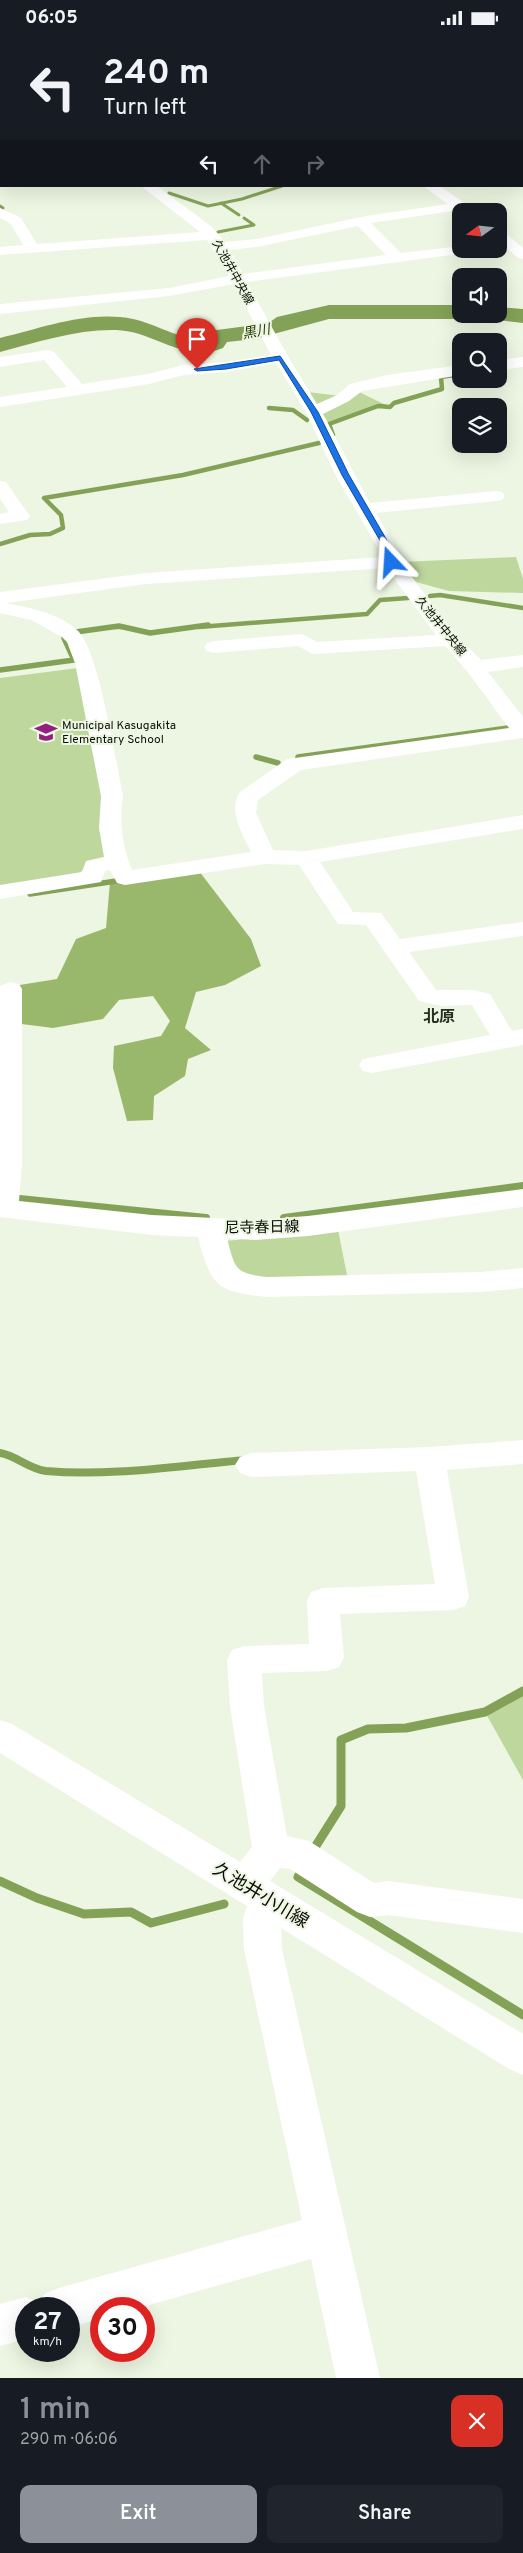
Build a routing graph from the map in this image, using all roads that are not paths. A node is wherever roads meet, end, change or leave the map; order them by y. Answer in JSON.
{"nodes":[{"id":1,"x":149,"y":187,"type":"edge"},
{"id":2,"x":432,"y":187,"type":"edge"},
{"id":3,"x":457,"y":203,"type":"edge"},
{"id":4,"x":452,"y":210,"type":"edge"},
{"id":5,"x":0,"y":212,"type":"edge"},
{"id":6,"x":361,"y":221,"type":"junction"},
{"id":7,"x":216,"y":241,"type":"junction"},
{"id":8,"x":508,"y":241,"type":"edge"},
{"id":9,"x":33,"y":249,"type":"junction"},
{"id":10,"x":0,"y":251,"type":"edge"},
{"id":11,"x":452,"y":252,"type":"edge"},
{"id":12,"x":523,"y":255,"type":"edge"},
{"id":13,"x":398,"y":259,"type":"junction"},
{"id":14,"x":237,"y":279,"type":"junction"},
{"id":15,"x":0,"y":309,"type":"edge"},
{"id":16,"x":280,"y":358,"type":"junction"},
{"id":17,"x":0,"y":362,"type":"edge"},
{"id":18,"x":522,"y":364,"type":"edge"},
{"id":19,"x":507,"y":365,"type":"edge"},
{"id":20,"x":452,"y":371,"type":"edge"},
{"id":21,"x":0,"y":383,"type":"edge"},
{"id":22,"x":78,"y":390,"type":"junction"},
{"id":23,"x":7,"y":401,"type":"edge"},
{"id":24,"x":314,"y":412,"type":"junction"},
{"id":25,"x":0,"y":486,"type":"edge"},
{"id":26,"x":496,"y":496,"type":"dead end"},
{"id":27,"x":365,"y":509,"type":"junction"},
{"id":28,"x":0,"y":519,"type":"edge"},
{"id":29,"x":391,"y":562,"type":"junction"},
{"id":30,"x":1,"y":598,"type":"edge"},
{"id":31,"x":450,"y":640,"type":"junction"},
{"id":32,"x":214,"y":647,"type":"dead end"},
{"id":33,"x":523,"y":661,"type":"edge"},
{"id":34,"x":476,"y":667,"type":"junction"},
{"id":35,"x":523,"y":732,"type":"edge"},
{"id":36,"x":523,"y":822,"type":"edge"},
{"id":37,"x":265,"y":857,"type":"junction"},
{"id":38,"x":306,"y":858,"type":"junction"},
{"id":39,"x":116,"y":862,"type":"junction"},
{"id":40,"x":0,"y":892,"type":"edge"},
{"id":41,"x":523,"y":929,"type":"edge"},
{"id":42,"x":394,"y":947,"type":"junction"},
{"id":43,"x":10,"y":989,"type":"dead end"},
{"id":44,"x":514,"y":1039,"type":"edge"},
{"id":45,"x":372,"y":1065,"type":"dead end"},
{"id":46,"x":523,"y":1198,"type":"edge"},
{"id":47,"x":3,"y":1204,"type":"edge"},
{"id":48,"x":210,"y":1228,"type":"junction"},
{"id":49,"x":523,"y":1279,"type":"edge"},
{"id":50,"x":523,"y":1452,"type":"edge"},
{"id":51,"x":430,"y":1459,"type":"junction"},
{"id":52,"x":251,"y":1465,"type":"dead end"},
{"id":53,"x":0,"y":1735,"type":"edge"},
{"id":54,"x":294,"y":1857,"type":"junction"},
{"id":55,"x":256,"y":1892,"type":"junction"},
{"id":56,"x":523,"y":1916,"type":"edge"},
{"id":57,"x":523,"y":2056,"type":"edge"},
{"id":58,"x":326,"y":2234,"type":"junction"},
{"id":59,"x":80,"y":2303,"type":"edge"},
{"id":60,"x":15,"y":2321,"type":"edge"},
{"id":61,"x":0,"y":2325,"type":"edge"},
{"id":62,"x":358,"y":2378,"type":"edge"}],
"edges":[{"from":1,"to":7,"type":"street","name":"久池井中央線"},
{"from":2,"to":3,"type":"street"},
{"from":4,"to":6,"type":"street"},
{"from":5,"to":9,"type":"street"},
{"from":6,"to":7,"type":"street"},
{"from":6,"to":13,"type":"street"},
{"from":7,"to":9,"type":"street"},
{"from":7,"to":14,"type":"street","name":"久池井中央線"},
{"from":8,"to":12,"type":"street"},
{"from":9,"to":10,"type":"street"},
{"from":11,"to":13,"type":"street"},
{"from":13,"to":14,"type":"street"},
{"from":14,"to":15,"type":"street"},
{"from":14,"to":16,"type":"street","name":"久池井中央線"},
{"from":16,"to":22,"type":"street"},
{"from":16,"to":24,"type":"street","name":"久池井中央線"},
{"from":17,"to":22,"type":"street"},
{"from":18,"to":19,"type":"street"},
{"from":20,"to":24,"type":"street"},
{"from":21,"to":23,"type":"street"},
{"from":22,"to":23,"type":"street"},
{"from":24,"to":27,"type":"street","name":"久池井中央線"},
{"from":25,"to":28,"type":"street"},
{"from":26,"to":27,"type":"street"},
{"from":27,"to":29,"type":"street","name":"久池井中央線"},
{"from":29,"to":30,"type":"street"},
{"from":29,"to":31,"type":"street","name":"久池井中央線"},
{"from":30,"to":39,"type":"street"},
{"from":31,"to":32,"type":"street"},
{"from":31,"to":34,"type":"street","name":"久池井中央線"},
{"from":33,"to":34,"type":"street"},
{"from":34,"to":35,"type":"street","name":"久池井中央線"},
{"from":35,"to":37,"type":"street"},
{"from":36,"to":38,"type":"street"},
{"from":37,"to":38,"type":"street"},
{"from":37,"to":39,"type":"street"},
{"from":38,"to":42,"type":"street"},
{"from":39,"to":40,"type":"street"},
{"from":41,"to":42,"type":"street"},
{"from":42,"to":44,"type":"street"},
{"from":43,"to":47,"type":"street"},
{"from":44,"to":45,"type":"street"},
{"from":46,"to":48,"type":"street","name":"尼寺春日線"},
{"from":47,"to":48,"type":"street","name":"尼寺春日線"},
{"from":48,"to":49,"type":"street"},
{"from":50,"to":51,"type":"street"},
{"from":51,"to":52,"type":"street"},
{"from":51,"to":54,"type":"street"},
{"from":53,"to":55,"type":"street","name":"久池井小川線"},
{"from":54,"to":55,"type":"street"},
{"from":54,"to":56,"type":"street"},
{"from":55,"to":57,"type":"street","name":"久池井小川線"},
{"from":55,"to":58,"type":"street"},
{"from":58,"to":59,"type":"street"},
{"from":58,"to":62,"type":"street"},
{"from":60,"to":61,"type":"street"}]}
